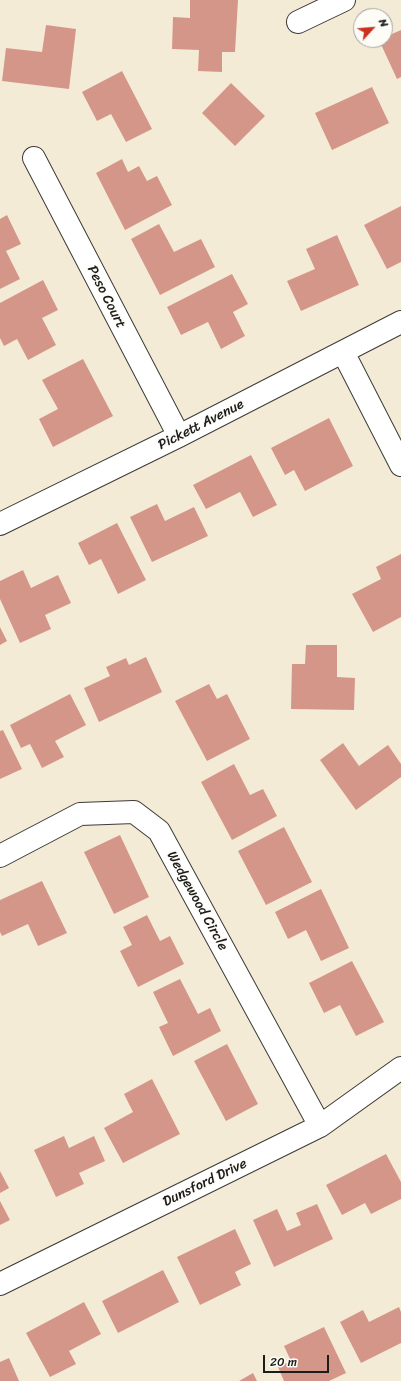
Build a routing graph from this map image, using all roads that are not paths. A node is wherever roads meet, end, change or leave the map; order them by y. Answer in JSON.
{"nodes":[{"id":1,"x":344,"y":0,"type":"edge"},
{"id":2,"x":298,"y":22,"type":"dead end"},
{"id":3,"x":34,"y":158,"type":"dead end"},
{"id":4,"x":401,"y":322,"type":"edge"},
{"id":5,"x":343,"y":352,"type":"junction"},
{"id":6,"x":179,"y":436,"type":"junction"},
{"id":7,"x":401,"y":465,"type":"edge"},
{"id":8,"x":0,"y":524,"type":"edge"},
{"id":9,"x":0,"y":856,"type":"edge"},
{"id":10,"x":401,"y":1068,"type":"edge"},
{"id":11,"x":320,"y":1126,"type":"junction"},
{"id":12,"x":0,"y":1284,"type":"edge"}],
"edges":[{"from":1,"to":2,"type":"street"},
{"from":3,"to":6,"type":"street","name":"Peso Court"},
{"from":4,"to":5,"type":"street","name":"Pickett Avenue"},
{"from":5,"to":6,"type":"street","name":"Pickett Avenue"},
{"from":5,"to":7,"type":"street"},
{"from":6,"to":8,"type":"street","name":"Pickett Avenue"},
{"from":9,"to":11,"type":"street","name":"Wedgewood Circle"},
{"from":10,"to":11,"type":"street","name":"Dunsford Drive"},
{"from":11,"to":12,"type":"street","name":"Dunsford Drive"}]}
